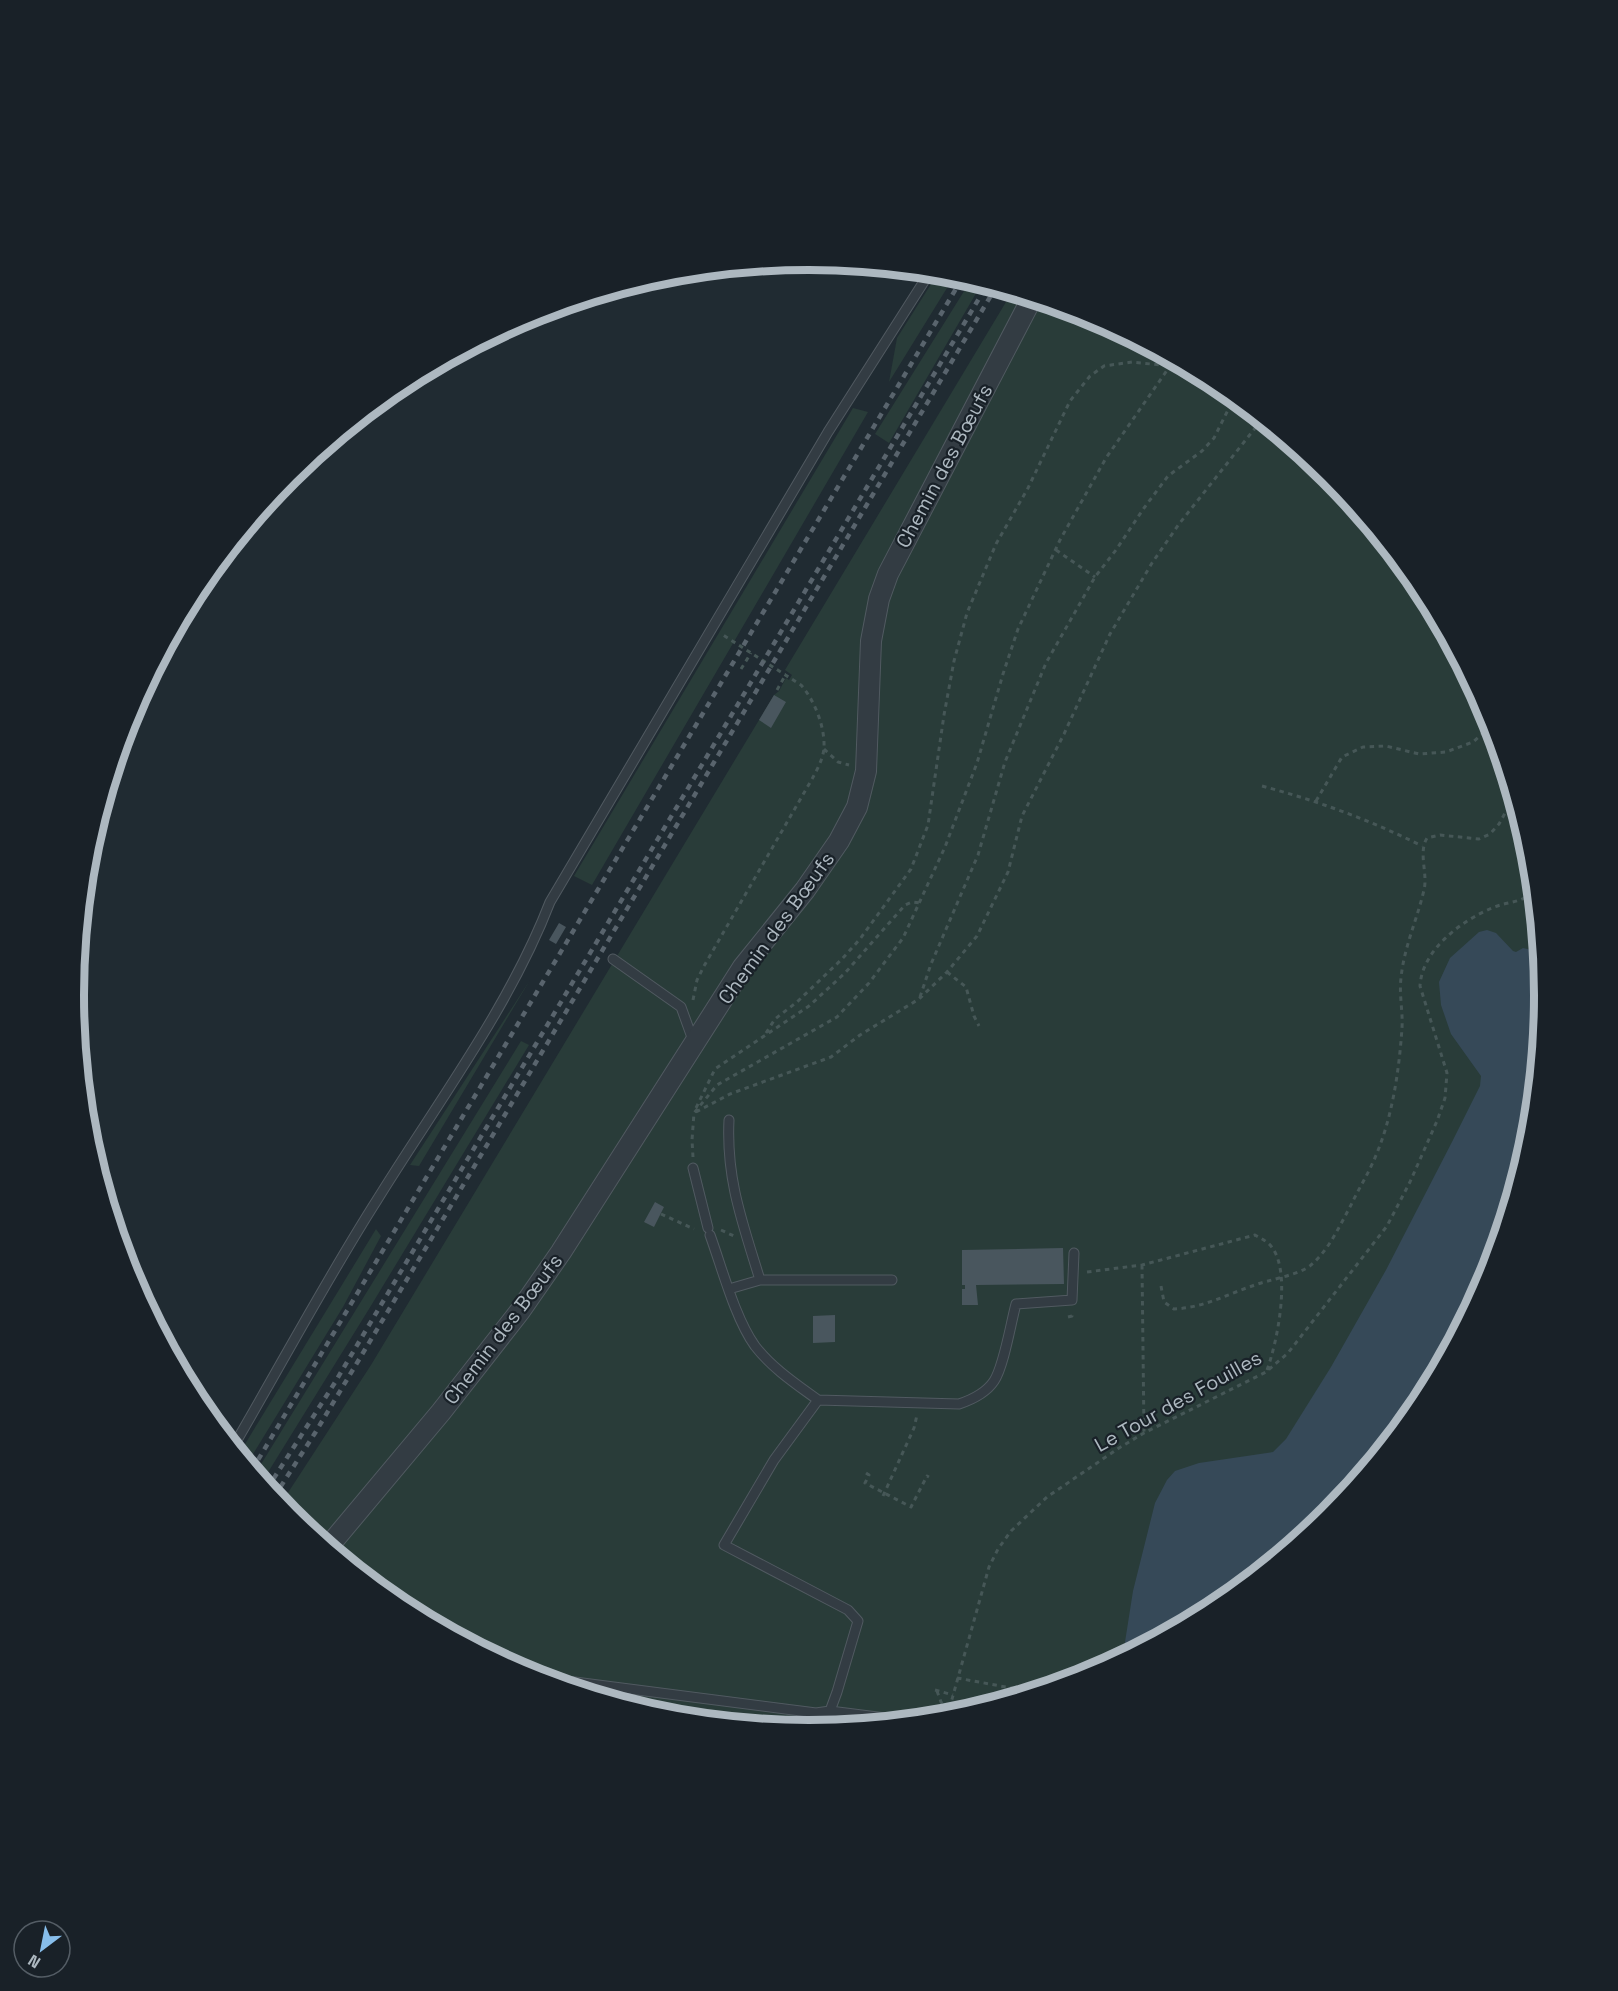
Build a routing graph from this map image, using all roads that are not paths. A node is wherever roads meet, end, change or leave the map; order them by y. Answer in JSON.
{"nodes":[{"id":1,"x":925,"y":280,"type":"edge"},
{"id":2,"x":1028,"y":305,"type":"edge"},
{"id":3,"x":613,"y":959,"type":"dead end"},
{"id":4,"x":699,"y":1038,"type":"junction"},
{"id":5,"x":729,"y":1120,"type":"dead end"},
{"id":6,"x":693,"y":1168,"type":"road end"},
{"id":7,"x":1074,"y":1253,"type":"dead end"},
{"id":8,"x":760,"y":1280,"type":"junction"},
{"id":9,"x":892,"y":1280,"type":"dead end"},
{"id":10,"x":729,"y":1289,"type":"junction"},
{"id":11,"x":818,"y":1400,"type":"junction"},
{"id":12,"x":237,"y":1440,"type":"edge"},
{"id":13,"x":332,"y":1542,"type":"edge"},
{"id":14,"x":593,"y":1687,"type":"edge"},
{"id":15,"x":830,"y":1711,"type":"junction"},
{"id":16,"x":876,"y":1717,"type":"edge"},
{"id":17,"x":829,"y":1720,"type":"edge"}],
"edges":[{"from":1,"to":12,"type":"lane"},
{"from":2,"to":4,"type":"street","name":"Chemin des Bœufs"},
{"from":3,"to":4,"type":"lane"},
{"from":4,"to":13,"type":"street","name":"Chemin des Bœufs"},
{"from":5,"to":8,"type":"lane"},
{"from":6,"to":10,"type":"lane"},
{"from":7,"to":11,"type":"lane"},
{"from":8,"to":9,"type":"lane"},
{"from":8,"to":10,"type":"lane"},
{"from":10,"to":11,"type":"lane"},
{"from":11,"to":15,"type":"lane"},
{"from":14,"to":15,"type":"lane"},
{"from":15,"to":16,"type":"lane"},
{"from":15,"to":17,"type":"lane"}]}
